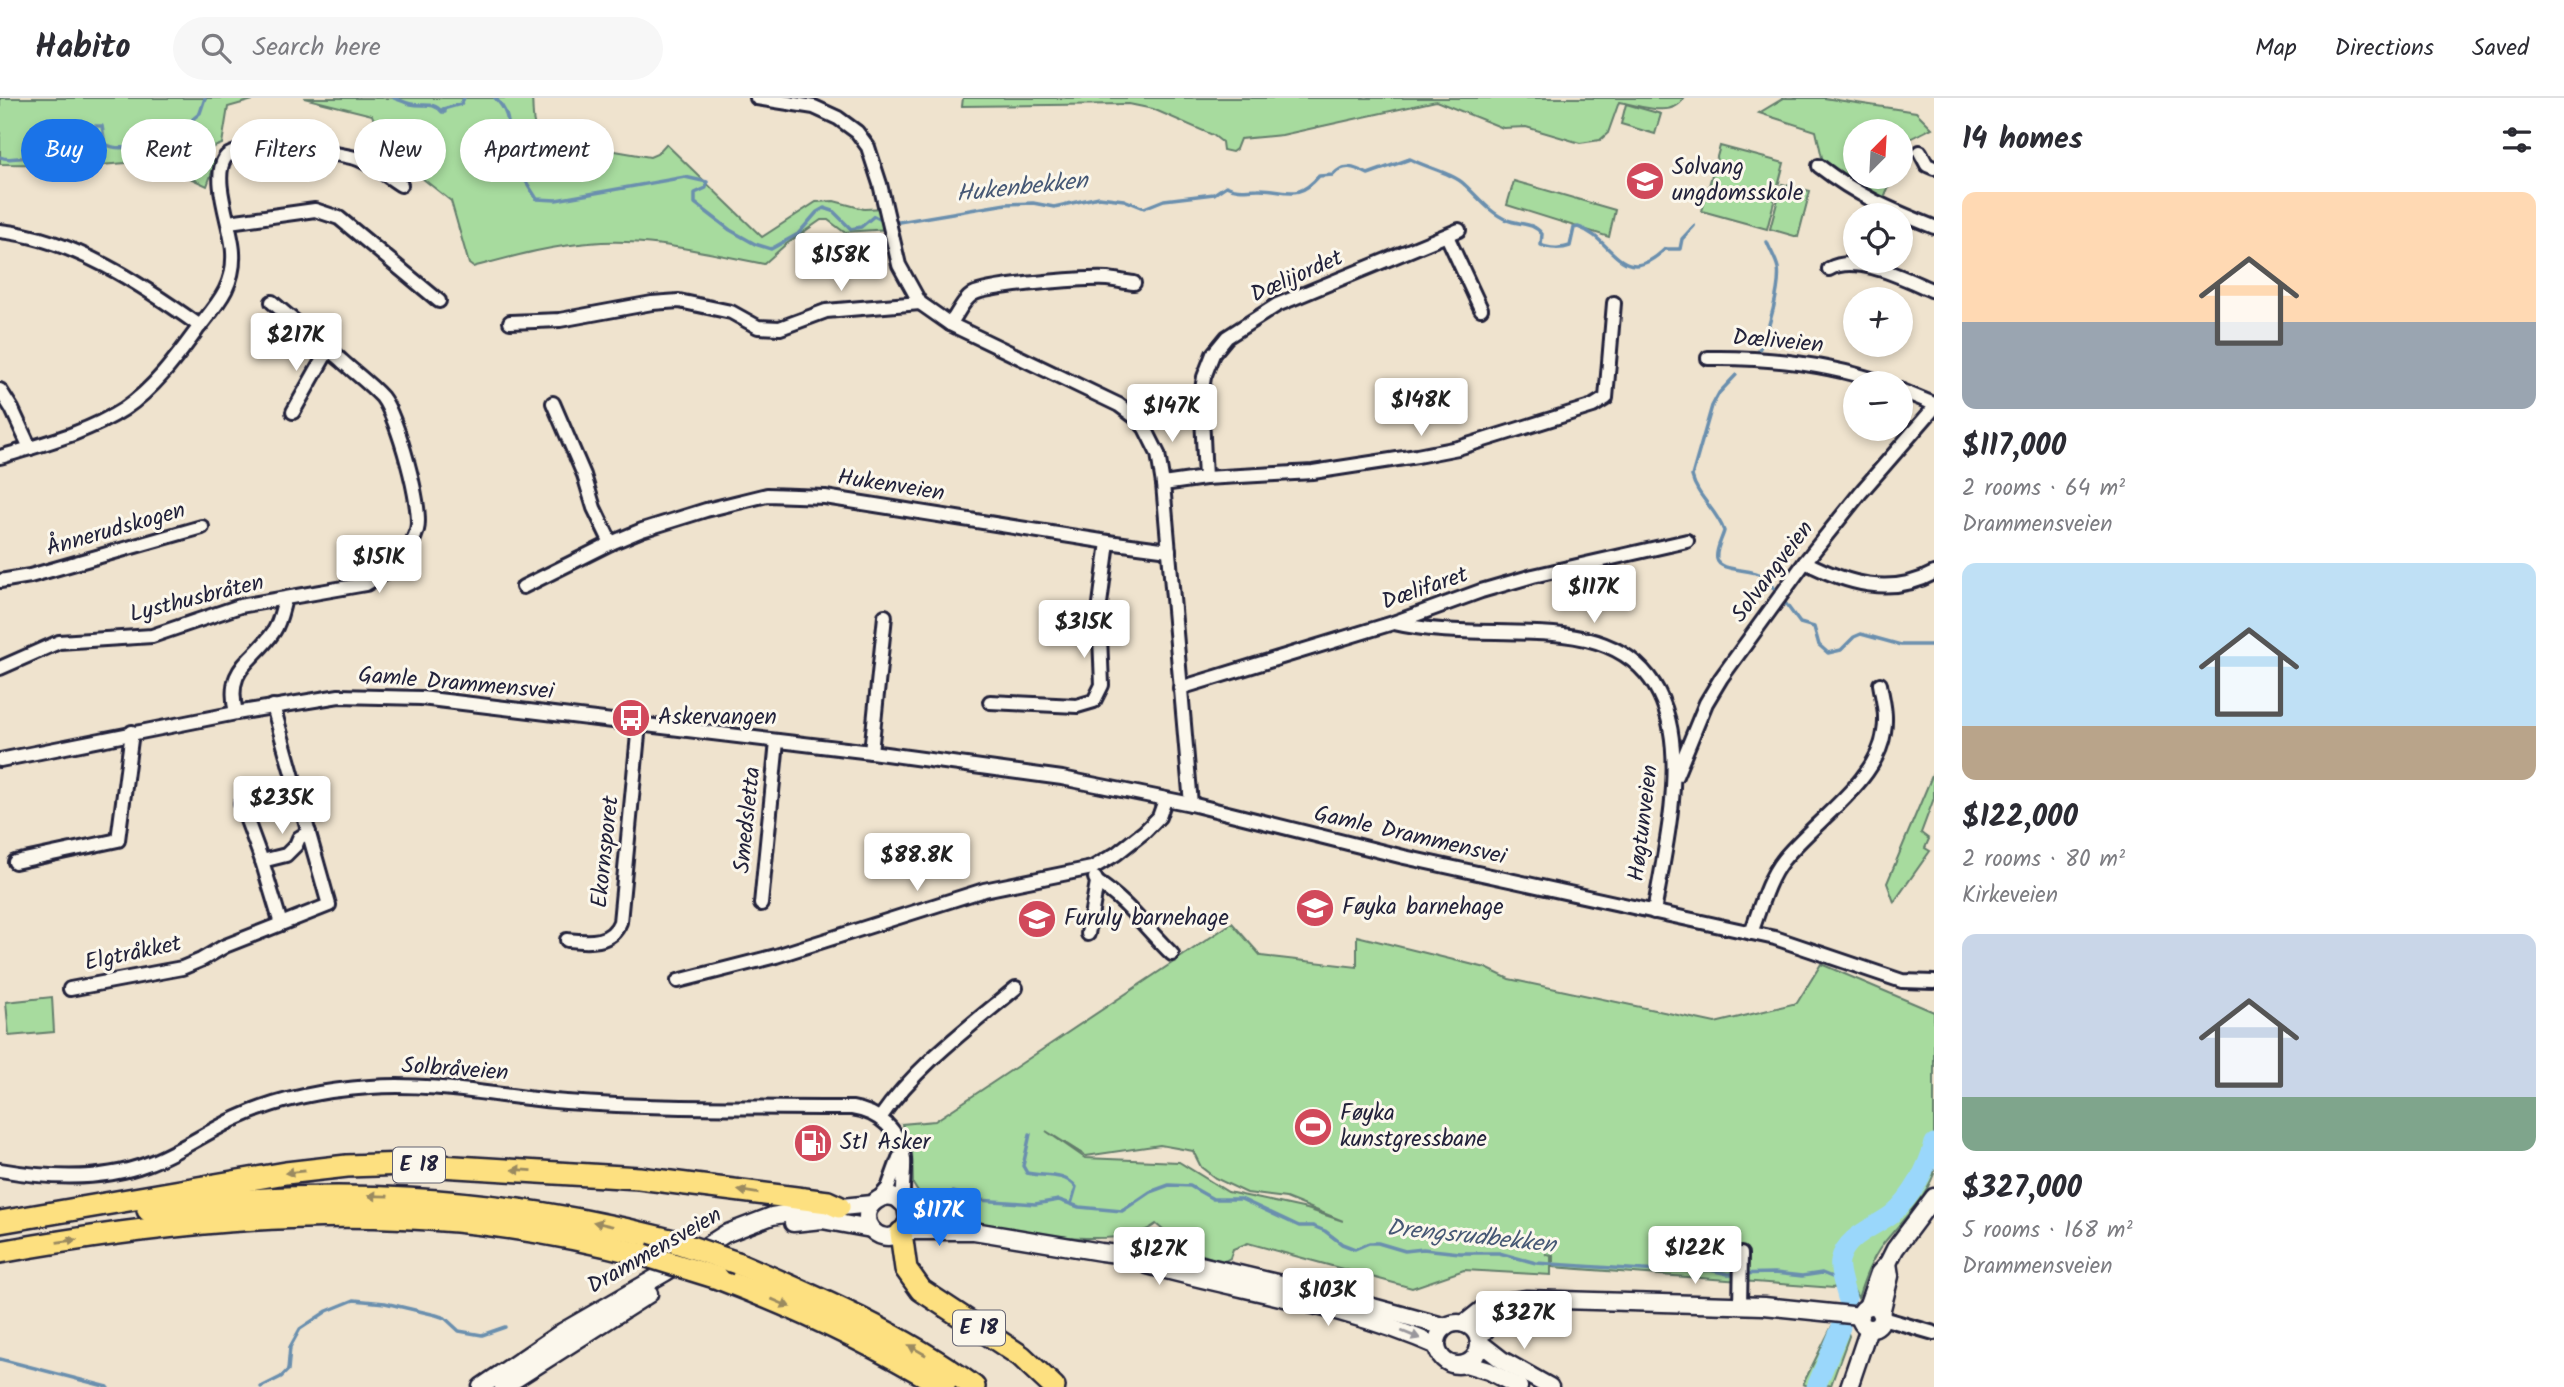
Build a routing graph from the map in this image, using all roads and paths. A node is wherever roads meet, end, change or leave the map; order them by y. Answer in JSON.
{"nodes":[{"id":1,"x":757,"y":98,"type":"edge"},
{"id":2,"x":1920,"y":152,"type":"dead end"},
{"id":3,"x":1819,"y":166,"type":"dead end"},
{"id":4,"x":1934,"y":168,"type":"edge"},
{"id":5,"x":401,"y":185,"type":"dead end"},
{"id":6,"x":229,"y":222,"type":"junction"},
{"id":7,"x":1934,"y":227,"type":"edge"},
{"id":8,"x":0,"y":231,"type":"edge"},
{"id":9,"x":1829,"y":269,"type":"dead end"},
{"id":10,"x":1134,"y":283,"type":"dead end"},
{"id":11,"x":1934,"y":291,"type":"edge"},
{"id":12,"x":439,"y":301,"type":"dead end"},
{"id":13,"x":272,"y":302,"type":"dead end"},
{"id":14,"x":920,"y":303,"type":"junction"},
{"id":15,"x":1614,"y":303,"type":"dead end"},
{"id":16,"x":1481,"y":309,"type":"dead end"},
{"id":17,"x":510,"y":322,"type":"dead end"},
{"id":18,"x":950,"y":324,"type":"junction"},
{"id":19,"x":200,"y":327,"type":"junction"},
{"id":20,"x":328,"y":349,"type":"junction"},
{"id":21,"x":1708,"y":358,"type":"dead end"},
{"id":22,"x":1846,"y":371,"type":"edge"},
{"id":23,"x":0,"y":390,"type":"edge"},
{"id":24,"x":1913,"y":396,"type":"edge"},
{"id":25,"x":553,"y":403,"type":"dead end"},
{"id":26,"x":1934,"y":406,"type":"edge"},
{"id":27,"x":293,"y":412,"type":"dead end"},
{"id":28,"x":30,"y":448,"type":"junction"},
{"id":29,"x":0,"y":457,"type":"edge"},
{"id":30,"x":1205,"y":478,"type":"junction"},
{"id":31,"x":1163,"y":484,"type":"junction"},
{"id":32,"x":202,"y":527,"type":"dead end"},
{"id":33,"x":1687,"y":541,"type":"dead end"},
{"id":34,"x":1108,"y":542,"type":"junction"},
{"id":35,"x":611,"y":543,"type":"junction"},
{"id":36,"x":1169,"y":550,"type":"junction"},
{"id":37,"x":1805,"y":562,"type":"junction"},
{"id":38,"x":1934,"y":573,"type":"edge"},
{"id":39,"x":0,"y":582,"type":"edge"},
{"id":40,"x":523,"y":587,"type":"dead end"},
{"id":41,"x":285,"y":599,"type":"junction"},
{"id":42,"x":885,"y":617,"type":"dead end"},
{"id":43,"x":1393,"y":623,"type":"junction"},
{"id":44,"x":0,"y":668,"type":"edge"},
{"id":45,"x":1880,"y":684,"type":"dead end"},
{"id":46,"x":1180,"y":688,"type":"junction"},
{"id":47,"x":990,"y":702,"type":"dead end"},
{"id":48,"x":273,"y":706,"type":"junction"},
{"id":49,"x":236,"y":713,"type":"junction"},
{"id":50,"x":639,"y":724,"type":"junction"},
{"id":51,"x":132,"y":732,"type":"junction"},
{"id":52,"x":777,"y":741,"type":"junction"},
{"id":53,"x":871,"y":751,"type":"junction"},
{"id":54,"x":0,"y":760,"type":"edge"},
{"id":55,"x":1675,"y":780,"type":"junction"},
{"id":56,"x":1165,"y":800,"type":"junction"},
{"id":57,"x":241,"y":804,"type":"dead end"},
{"id":58,"x":1191,"y":804,"type":"junction"},
{"id":59,"x":309,"y":832,"type":"junction"},
{"id":60,"x":262,"y":861,"type":"junction"},
{"id":61,"x":15,"y":862,"type":"dead end"},
{"id":62,"x":1092,"y":868,"type":"junction"},
{"id":63,"x":1097,"y":882,"type":"junction"},
{"id":64,"x":761,"y":904,"type":"dead end"},
{"id":65,"x":1654,"y":912,"type":"junction"},
{"id":66,"x":281,"y":924,"type":"junction"},
{"id":67,"x":1751,"y":933,"type":"junction"},
{"id":68,"x":1088,"y":934,"type":"dead end"},
{"id":69,"x":567,"y":940,"type":"dead end"},
{"id":70,"x":1172,"y":954,"type":"dead end"},
{"id":71,"x":678,"y":981,"type":"dead end"},
{"id":72,"x":1934,"y":982,"type":"edge"},
{"id":73,"x":1016,"y":988,"type":"dead end"},
{"id":74,"x":69,"y":989,"type":"dead end"},
{"id":75,"x":880,"y":1118,"type":"junction"},
{"id":76,"x":901,"y":1151,"type":"junction"},
{"id":77,"x":0,"y":1170,"type":"edge"},
{"id":78,"x":1934,"y":1197,"type":"edge"},
{"id":79,"x":875,"y":1202,"type":"junction"},
{"id":80,"x":905,"y":1206,"type":"junction"},
{"id":81,"x":839,"y":1207,"type":"junction"},
{"id":82,"x":0,"y":1222,"type":"edge"},
{"id":83,"x":871,"y":1229,"type":"junction"},
{"id":84,"x":974,"y":1231,"type":"junction"},
{"id":85,"x":0,"y":1232,"type":"edge"},
{"id":86,"x":903,"y":1245,"type":"junction"},
{"id":87,"x":0,"y":1252,"type":"edge"},
{"id":88,"x":1101,"y":1252,"type":"junction"},
{"id":89,"x":1741,"y":1259,"type":"dead end"},
{"id":90,"x":1506,"y":1303,"type":"junction"},
{"id":91,"x":1740,"y":1306,"type":"junction"},
{"id":92,"x":1872,"y":1316,"type":"junction"},
{"id":93,"x":1464,"y":1324,"type":"junction"},
{"id":94,"x":1446,"y":1327,"type":"junction"},
{"id":95,"x":1934,"y":1333,"type":"edge"},
{"id":96,"x":1478,"y":1340,"type":"junction"},
{"id":97,"x":1437,"y":1346,"type":"junction"},
{"id":98,"x":1466,"y":1364,"type":"junction"},
{"id":99,"x":510,"y":1383,"type":"edge"},
{"id":100,"x":481,"y":1387,"type":"edge"},
{"id":101,"x":944,"y":1387,"type":"edge"},
{"id":102,"x":974,"y":1387,"type":"edge"},
{"id":103,"x":1054,"y":1387,"type":"edge"},
{"id":104,"x":1519,"y":1387,"type":"edge"},
{"id":105,"x":1550,"y":1387,"type":"edge"},
{"id":106,"x":1849,"y":1387,"type":"edge"}],
"edges":[{"from":1,"to":14,"type":"street"},
{"from":2,"to":4,"type":"street"},
{"from":3,"to":7,"type":"street"},
{"from":5,"to":6,"type":"street"},
{"from":6,"to":12,"type":"street"},
{"from":6,"to":19,"type":"street"},
{"from":8,"to":19,"type":"street"},
{"from":9,"to":11,"type":"street"},
{"from":10,"to":18,"type":"street"},
{"from":13,"to":20,"type":"street","name":"Lysthusbråten"},
{"from":14,"to":17,"type":"street"},
{"from":14,"to":18,"type":"street"},
{"from":15,"to":30,"type":"street"},
{"from":16,"to":30,"type":"street","name":"Dælijordet"},
{"from":18,"to":31,"type":"street"},
{"from":19,"to":28,"type":"street"},
{"from":20,"to":27,"type":"street"},
{"from":20,"to":41,"type":"street","name":"Lysthusbråten"},
{"from":21,"to":22,"type":"street","name":"Dæliveien"},
{"from":23,"to":28,"type":"street"},
{"from":24,"to":26,"type":"street"},
{"from":25,"to":35,"type":"street"},
{"from":26,"to":37,"type":"street","name":"Solvangveien"},
{"from":28,"to":29,"type":"street"},
{"from":30,"to":31,"type":"street"},
{"from":31,"to":36,"type":"street"},
{"from":32,"to":39,"type":"street","name":"Ånnerudskogen"},
{"from":33,"to":43,"type":"street","name":"Dælifaret"},
{"from":34,"to":35,"type":"street","name":"Hukenveien"},
{"from":34,"to":36,"type":"street","name":"Hukenveien"},
{"from":34,"to":47,"type":"street"},
{"from":35,"to":40,"type":"street","name":"Hukenveien"},
{"from":36,"to":46,"type":"street"},
{"from":37,"to":38,"type":"street"},
{"from":37,"to":55,"type":"street","name":"Solvangveien"},
{"from":41,"to":44,"type":"street","name":"Lysthusbråten"},
{"from":41,"to":49,"type":"street","name":"Lysthusbråten"},
{"from":42,"to":53,"type":"street"},
{"from":43,"to":46,"type":"street","name":"Dælifaret"},
{"from":43,"to":55,"type":"street","name":"Høgtunveien"},
{"from":45,"to":67,"type":"street"},
{"from":46,"to":58,"type":"street"},
{"from":48,"to":49,"type":"street","name":"Gamle Drammensvei"},
{"from":48,"to":50,"type":"street","name":"Gamle Drammensvei"},
{"from":48,"to":59,"type":"street","name":"Elgtråkket"},
{"from":49,"to":51,"type":"street","name":"Gamle Drammensvei"},
{"from":50,"to":52,"type":"street","name":"Gamle Drammensvei"},
{"from":50,"to":69,"type":"street","name":"Ekornsporet"},
{"from":51,"to":54,"type":"street","name":"Gamle Drammensvei"},
{"from":51,"to":61,"type":"street"},
{"from":52,"to":53,"type":"street","name":"Gamle Drammensvei"},
{"from":52,"to":64,"type":"street","name":"Smedsletta"},
{"from":53,"to":56,"type":"street","name":"Gamle Drammensvei"},
{"from":55,"to":65,"type":"street","name":"Høgtunveien"},
{"from":56,"to":58,"type":"street","name":"Gamle Drammensvei"},
{"from":56,"to":62,"type":"street"},
{"from":57,"to":60,"type":"street"},
{"from":58,"to":65,"type":"street","name":"Gamle Drammensvei"},
{"from":59,"to":60,"type":"street"},
{"from":59,"to":66,"type":"street","name":"Elgtråkket"},
{"from":60,"to":66,"type":"street"},
{"from":62,"to":63,"type":"street"},
{"from":62,"to":71,"type":"street"},
{"from":63,"to":68,"type":"street"},
{"from":63,"to":70,"type":"street"},
{"from":65,"to":67,"type":"street","name":"Gamle Drammensvei"},
{"from":66,"to":74,"type":"street","name":"Elgtråkket"},
{"from":67,"to":72,"type":"street","name":"Gamle Drammensvei"},
{"from":73,"to":75,"type":"street"},
{"from":75,"to":76,"type":"street"},
{"from":75,"to":77,"type":"street","name":"Solbråveien"},
{"from":76,"to":79,"type":"street"},
{"from":76,"to":80,"type":"street"},
{"from":78,"to":92,"type":"main road"},
{"from":79,"to":80,"type":"main road"},
{"from":79,"to":81,"type":"main road","name":"Drammensveien"},
{"from":79,"to":83,"type":"main road"},
{"from":80,"to":84,"type":"main road"},
{"from":80,"to":86,"type":"main road"},
{"from":81,"to":82,"type":"highway","number":"E 18","one_way":true},
{"from":81,"to":99,"type":"main road","name":"Drammensveien"},
{"from":83,"to":86,"type":"main road"},
{"from":83,"to":99,"type":"main road","name":"Drammensveien"},
{"from":84,"to":86,"type":"main road"},
{"from":84,"to":88,"type":"main road"},
{"from":102,"to":85,"type":"highway","number":"E 18","one_way":true,"bridge":true},
{"from":86,"to":103,"type":"highway","number":"E 18"},
{"from":87,"to":101,"type":"highway","one_way":true,"bridge":true},
{"from":88,"to":94,"type":"main road"},
{"from":88,"to":97,"type":"main road","one_way":true},
{"from":89,"to":91,"type":"street"},
{"from":90,"to":91,"type":"main road"},
{"from":90,"to":93,"type":"main road"},
{"from":90,"to":96,"type":"main road"},
{"from":91,"to":92,"type":"main road"},
{"from":92,"to":95,"type":"street"},
{"from":92,"to":106,"type":"main road"},
{"from":93,"to":94,"type":"main road"},
{"from":93,"to":96,"type":"main road"},
{"from":94,"to":97,"type":"main road"},
{"from":96,"to":98,"type":"main road"},
{"from":96,"to":105,"type":"main road"},
{"from":97,"to":98,"type":"main road"},
{"from":98,"to":104,"type":"main road"},
{"from":99,"to":100,"type":"main road","name":"Drammensveien"}]}
